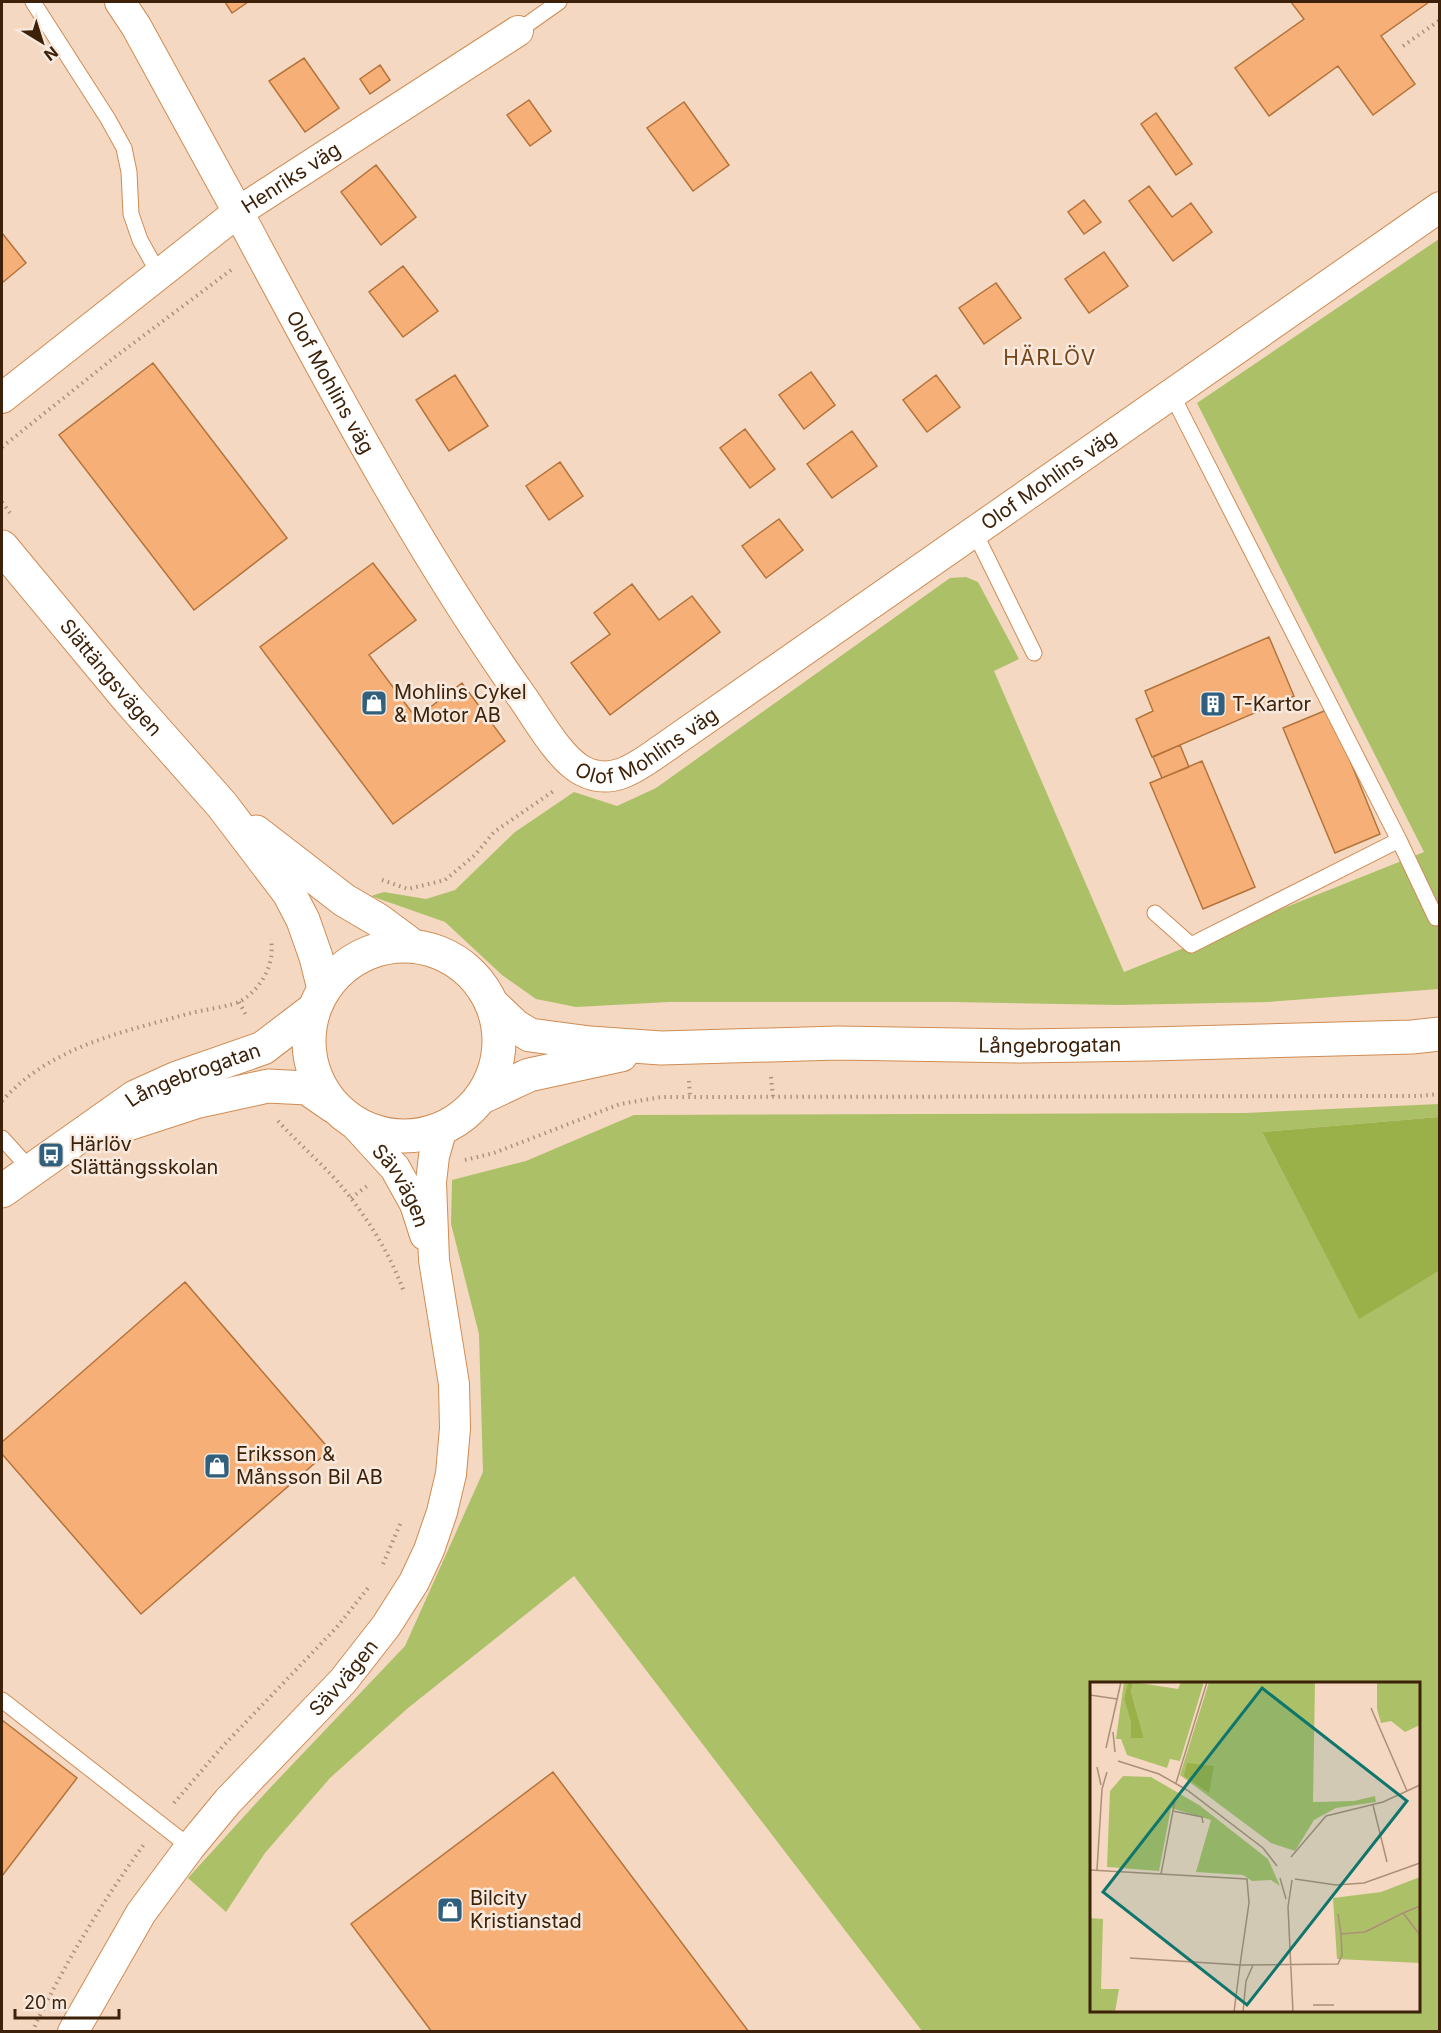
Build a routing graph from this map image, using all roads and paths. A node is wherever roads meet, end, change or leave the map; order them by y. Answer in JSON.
{"nodes":[{"id":1,"x":33,"y":2,"type":"edge"},
{"id":2,"x":120,"y":2,"type":"edge"},
{"id":3,"x":559,"y":2,"type":"edge"},
{"id":4,"x":1440,"y":20,"type":"edge"},
{"id":5,"x":518,"y":31,"type":"joint"},
{"id":6,"x":1403,"y":46,"type":"dead end"},
{"id":7,"x":1440,"y":207,"type":"edge"},
{"id":8,"x":237,"y":212,"type":"junction"},
{"id":9,"x":258,"y":250,"type":"junction"},
{"id":10,"x":159,"y":274,"type":"junction"},
{"id":11,"x":1171,"y":393,"type":"junction"},
{"id":12,"x":2,"y":398,"type":"edge"},
{"id":13,"x":2,"y":447,"type":"edge"},
{"id":14,"x":2,"y":502,"type":"edge"},
{"id":15,"x":974,"y":531,"type":"junction"},
{"id":16,"x":8,"y":533,"type":"edge"},
{"id":17,"x":1034,"y":653,"type":"dead end"},
{"id":18,"x":583,"y":771,"type":"junction"},
{"id":19,"x":222,"y":805,"type":"junction"},
{"id":20,"x":1399,"y":840,"type":"junction"},
{"id":21,"x":376,"y":878,"type":"dead end"},
{"id":22,"x":1155,"y":913,"type":"dead end"},
{"id":23,"x":1436,"y":918,"type":"dead end"},
{"id":24,"x":413,"y":946,"type":"junction"},
{"id":25,"x":319,"y":999,"type":"junction"},
{"id":26,"x":492,"y":1004,"type":"junction"},
{"id":27,"x":1440,"y":1034,"type":"edge"},
{"id":28,"x":263,"y":1048,"type":"junction"},
{"id":29,"x":661,"y":1048,"type":"junction"},
{"id":30,"x":771,"y":1072,"type":"dead end"},
{"id":31,"x":689,"y":1074,"type":"dead end"},
{"id":32,"x":268,"y":1086,"type":"junction"},
{"id":33,"x":1440,"y":1094,"type":"edge"},
{"id":34,"x":773,"y":1097,"type":"junction"},
{"id":35,"x":480,"y":1098,"type":"junction"},
{"id":36,"x":690,"y":1098,"type":"junction"},
{"id":37,"x":2,"y":1101,"type":"edge"},
{"id":38,"x":343,"y":1114,"type":"junction"},
{"id":39,"x":2,"y":1138,"type":"edge"},
{"id":40,"x":73,"y":1142,"type":"junction"},
{"id":41,"x":438,"y":1142,"type":"junction"},
{"id":42,"x":395,"y":1168,"type":"junction"},
{"id":43,"x":30,"y":1169,"type":"junction"},
{"id":44,"x":2,"y":1191,"type":"edge"},
{"id":45,"x":351,"y":1198,"type":"junction"},
{"id":46,"x":434,"y":1260,"type":"junction"},
{"id":47,"x":407,"y":1300,"type":"dead end"},
{"id":48,"x":403,"y":1517,"type":"dead end"},
{"id":49,"x":382,"y":1567,"type":"dead end"},
{"id":50,"x":372,"y":1584,"type":"dead end"},
{"id":51,"x":2,"y":1700,"type":"edge"},
{"id":52,"x":160,"y":1823,"type":"junction"},
{"id":53,"x":190,"y":1847,"type":"junction"},
{"id":54,"x":32,"y":2031,"type":"edge"},
{"id":55,"x":73,"y":2031,"type":"edge"}],
"edges":[{"from":1,"to":10,"type":"lane"},
{"from":2,"to":8,"type":"street","name":"Henriks väg"},
{"from":3,"to":5,"type":"lane"},
{"from":4,"to":6,"type":"path"},
{"from":5,"to":8,"type":"street","name":"Henriks väg"},
{"from":7,"to":11,"type":"street","name":"Olof Mohlins väg"},
{"from":8,"to":9,"type":"street","name":"Olof Mohlins väg"},
{"from":8,"to":10,"type":"street"},
{"from":9,"to":13,"type":"path"},
{"from":9,"to":18,"type":"street","name":"Olof Mohlins väg"},
{"from":10,"to":12,"type":"street"},
{"from":11,"to":15,"type":"street","name":"Olof Mohlins väg"},
{"from":11,"to":20,"type":"lane"},
{"from":14,"to":16,"type":"path"},
{"from":15,"to":17,"type":"lane"},
{"from":15,"to":18,"type":"street","name":"Olof Mohlins väg"},
{"from":16,"to":19,"type":"main road","name":"Slättängsvägen"},
{"from":18,"to":21,"type":"path"},
{"from":19,"to":24,"type":"main road","name":"Slättängsvägen"},
{"from":19,"to":25,"type":"main road","name":"Slättängsvägen"},
{"from":20,"to":22,"type":"lane"},
{"from":20,"to":23,"type":"lane"},
{"from":24,"to":25,"type":"main road"},
{"from":24,"to":26,"type":"main road"},
{"from":25,"to":28,"type":"main road","name":"Långebrogatan"},
{"from":25,"to":38,"type":"main road"},
{"from":26,"to":29,"type":"main road","name":"Långebrogatan"},
{"from":26,"to":35,"type":"main road"},
{"from":27,"to":29,"type":"main road","name":"Långebrogatan"},
{"from":28,"to":37,"type":"path"},
{"from":28,"to":40,"type":"main road","name":"Långebrogatan"},
{"from":29,"to":35,"type":"main road","name":"Långebrogatan"},
{"from":30,"to":34,"type":"path"},
{"from":31,"to":36,"type":"path"},
{"from":32,"to":38,"type":"main road","name":"Långebrogatan"},
{"from":32,"to":40,"type":"main road","name":"Långebrogatan"},
{"from":32,"to":45,"type":"path"},
{"from":33,"to":34,"type":"path"},
{"from":34,"to":36,"type":"path"},
{"from":35,"to":41,"type":"main road"},
{"from":36,"to":41,"type":"path"},
{"from":38,"to":41,"type":"main road"},
{"from":38,"to":42,"type":"street","name":"Sävvägen"},
{"from":39,"to":43,"type":"lane"},
{"from":40,"to":43,"type":"main road","name":"Långebrogatan"},
{"from":41,"to":46,"type":"street","name":"Sävvägen"},
{"from":42,"to":45,"type":"path"},
{"from":42,"to":46,"type":"street","name":"Sävvägen"},
{"from":43,"to":44,"type":"main road","name":"Långebrogatan"},
{"from":45,"to":47,"type":"path"},
{"from":46,"to":53,"type":"street","name":"Sävvägen"},
{"from":48,"to":49,"type":"path"},
{"from":50,"to":52,"type":"path"},
{"from":51,"to":52,"type":"lane"},
{"from":52,"to":53,"type":"lane"},
{"from":52,"to":54,"type":"path"},
{"from":53,"to":55,"type":"street","name":"Sävvägen"}]}
